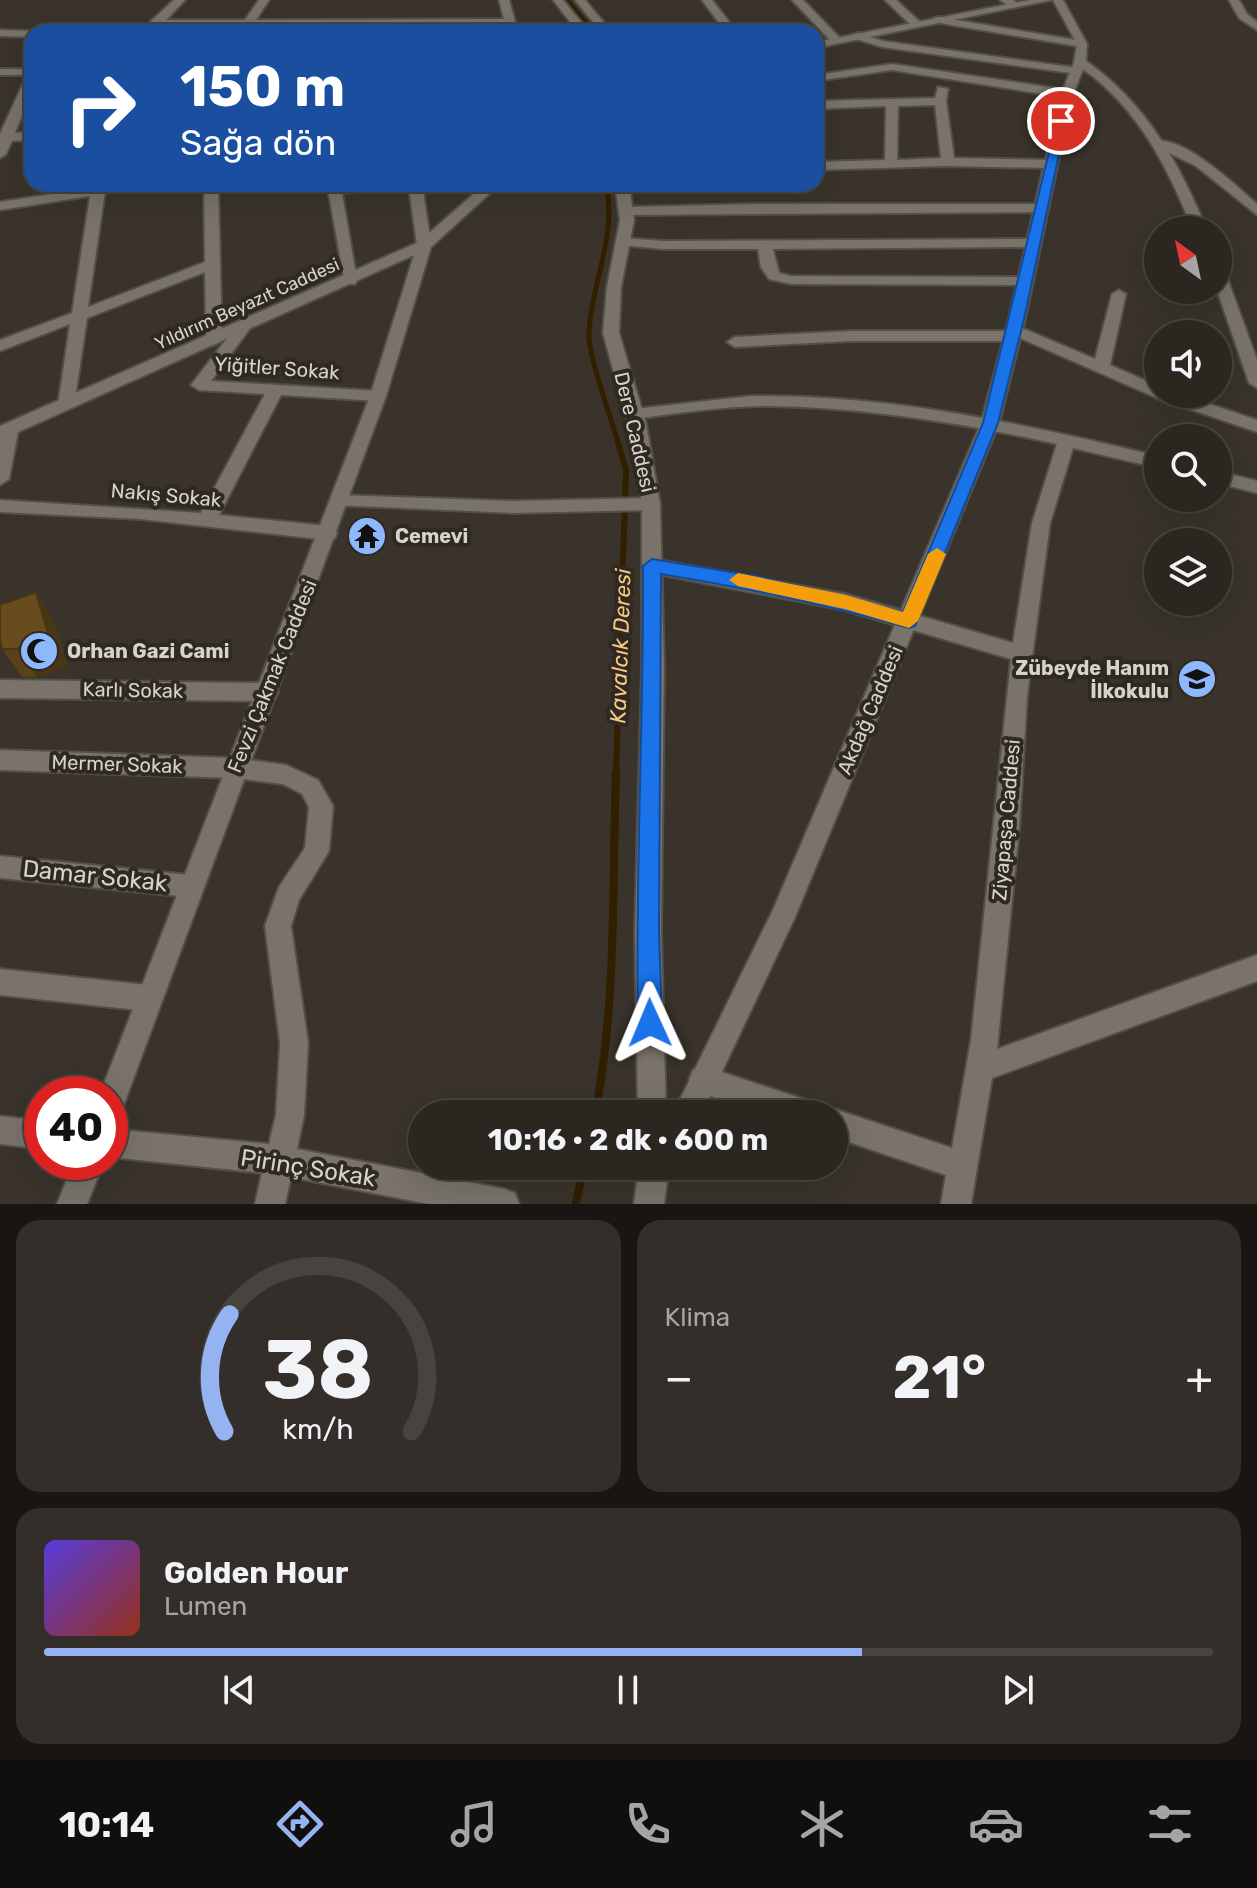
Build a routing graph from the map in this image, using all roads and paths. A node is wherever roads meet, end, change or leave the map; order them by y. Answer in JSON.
{"nodes":[{"id":1,"x":180,"y":0,"type":"edge"},
{"id":2,"x":264,"y":0,"type":"edge"},
{"id":3,"x":504,"y":0,"type":"edge"},
{"id":4,"x":558,"y":0,"type":"edge"},
{"id":5,"x":580,"y":0,"type":"edge"},
{"id":6,"x":707,"y":0,"type":"edge"},
{"id":7,"x":797,"y":0,"type":"edge"},
{"id":8,"x":890,"y":0,"type":"edge"},
{"id":9,"x":1046,"y":0,"type":"edge"},
{"id":10,"x":1058,"y":0,"type":"edge"},
{"id":11,"x":1234,"y":0,"type":"edge"},
{"id":12,"x":1011,"y":3,"type":"edge"},
{"id":13,"x":938,"y":20,"type":"junction"},
{"id":14,"x":156,"y":24,"type":"edge"},
{"id":15,"x":246,"y":24,"type":"edge"},
{"id":16,"x":511,"y":24,"type":"edge"},
{"id":17,"x":578,"y":24,"type":"edge"},
{"id":18,"x":600,"y":24,"type":"edge"},
{"id":19,"x":726,"y":24,"type":"edge"},
{"id":20,"x":820,"y":24,"type":"edge"},
{"id":21,"x":916,"y":24,"type":"junction"},
{"id":22,"x":1257,"y":27,"type":"edge"},
{"id":23,"x":824,"y":28,"type":"edge"},
{"id":24,"x":0,"y":33,"type":"edge"},
{"id":25,"x":24,"y":34,"type":"edge"},
{"id":26,"x":857,"y":36,"type":"junction"},
{"id":27,"x":837,"y":41,"type":"junction"},
{"id":28,"x":824,"y":43,"type":"edge"},
{"id":29,"x":1080,"y":59,"type":"junction"},
{"id":30,"x":0,"y":72,"type":"edge"},
{"id":31,"x":24,"y":74,"type":"edge"},
{"id":32,"x":952,"y":76,"type":"junction"},
{"id":33,"x":824,"y":77,"type":"edge"},
{"id":34,"x":24,"y":92,"type":"edge"},
{"id":35,"x":1068,"y":94,"type":"junction"},
{"id":36,"x":892,"y":101,"type":"junction"},
{"id":37,"x":940,"y":101,"type":"junction"},
{"id":38,"x":824,"y":105,"type":"edge"},
{"id":39,"x":24,"y":136,"type":"edge"},
{"id":40,"x":4,"y":137,"type":"edge"},
{"id":41,"x":1161,"y":144,"type":"junction"},
{"id":42,"x":0,"y":154,"type":"edge"},
{"id":43,"x":948,"y":162,"type":"junction"},
{"id":44,"x":891,"y":164,"type":"junction"},
{"id":45,"x":1051,"y":164,"type":"junction"},
{"id":46,"x":824,"y":166,"type":"edge"},
{"id":47,"x":77,"y":192,"type":"edge"},
{"id":48,"x":98,"y":192,"type":"edge"},
{"id":49,"x":211,"y":192,"type":"edge"},
{"id":50,"x":335,"y":192,"type":"edge"},
{"id":51,"x":414,"y":192,"type":"edge"},
{"id":52,"x":484,"y":192,"type":"edge"},
{"id":53,"x":623,"y":192,"type":"edge"},
{"id":54,"x":0,"y":206,"type":"edge"},
{"id":55,"x":1042,"y":208,"type":"junction"},
{"id":56,"x":626,"y":211,"type":"junction"},
{"id":57,"x":1257,"y":211,"type":"edge"},
{"id":58,"x":1194,"y":216,"type":"edge"},
{"id":59,"x":624,"y":242,"type":"junction"},
{"id":60,"x":1034,"y":243,"type":"junction"},
{"id":61,"x":424,"y":245,"type":"junction"},
{"id":62,"x":765,"y":245,"type":"junction"},
{"id":63,"x":212,"y":264,"type":"junction"},
{"id":64,"x":350,"y":281,"type":"junction"},
{"id":65,"x":1026,"y":281,"type":"junction"},
{"id":66,"x":1119,"y":294,"type":"dead end"},
{"id":67,"x":1229,"y":304,"type":"edge"},
{"id":68,"x":81,"y":317,"type":"junction"},
{"id":69,"x":243,"y":327,"type":"junction"},
{"id":70,"x":1014,"y":333,"type":"junction"},
{"id":71,"x":214,"y":340,"type":"junction"},
{"id":72,"x":735,"y":342,"type":"dead end"},
{"id":73,"x":0,"y":346,"type":"edge"},
{"id":74,"x":1101,"y":369,"type":"junction"},
{"id":75,"x":1257,"y":381,"type":"edge"},
{"id":76,"x":1144,"y":386,"type":"edge"},
{"id":77,"x":275,"y":390,"type":"junction"},
{"id":78,"x":378,"y":396,"type":"junction"},
{"id":79,"x":66,"y":405,"type":"junction"},
{"id":80,"x":1204,"y":408,"type":"edge"},
{"id":81,"x":634,"y":414,"type":"junction"},
{"id":82,"x":990,"y":423,"type":"junction"},
{"id":83,"x":1257,"y":426,"type":"edge"},
{"id":84,"x":5,"y":431,"type":"edge"},
{"id":85,"x":1067,"y":439,"type":"junction"},
{"id":86,"x":1144,"y":458,"type":"edge"},
{"id":87,"x":0,"y":479,"type":"edge"},
{"id":88,"x":1232,"y":481,"type":"edge"},
{"id":89,"x":1257,"y":487,"type":"edge"},
{"id":90,"x":339,"y":501,"type":"junction"},
{"id":91,"x":642,"y":504,"type":"junction"},
{"id":92,"x":0,"y":506,"type":"edge"},
{"id":93,"x":207,"y":520,"type":"junction"},
{"id":94,"x":328,"y":533,"type":"junction"},
{"id":95,"x":652,"y":566,"type":"junction"},
{"id":96,"x":909,"y":621,"type":"junction"},
{"id":97,"x":1022,"y":654,"type":"junction"},
{"id":98,"x":0,"y":689,"type":"edge"},
{"id":99,"x":267,"y":692,"type":"junction"},
{"id":100,"x":0,"y":760,"type":"edge"},
{"id":101,"x":235,"y":768,"type":"junction"},
{"id":102,"x":0,"y":867,"type":"edge"},
{"id":103,"x":190,"y":886,"type":"junction"},
{"id":104,"x":1257,"y":968,"type":"edge"},
{"id":105,"x":0,"y":982,"type":"edge"},
{"id":106,"x":147,"y":998,"type":"junction"},
{"id":107,"x":980,"y":1069,"type":"junction"},
{"id":108,"x":120,"y":1076,"type":"edge"},
{"id":109,"x":703,"y":1080,"type":"junction"},
{"id":110,"x":652,"y":1100,"type":"edge"},
{"id":111,"x":694,"y":1100,"type":"edge"},
{"id":112,"x":764,"y":1100,"type":"edge"},
{"id":113,"x":848,"y":1128,"type":"edge"},
{"id":114,"x":0,"y":1130,"type":"edge"},
{"id":115,"x":24,"y":1133,"type":"edge"},
{"id":116,"x":128,"y":1145,"type":"edge"},
{"id":117,"x":280,"y":1160,"type":"junction"},
{"id":118,"x":963,"y":1166,"type":"junction"},
{"id":119,"x":82,"y":1180,"type":"edge"},
{"id":120,"x":72,"y":1204,"type":"edge"},
{"id":121,"x":270,"y":1204,"type":"edge"},
{"id":122,"x":504,"y":1204,"type":"edge"},
{"id":123,"x":956,"y":1204,"type":"edge"}],
"edges":[{"from":1,"to":14,"type":"street"},
{"from":2,"to":15,"type":"street"},
{"from":3,"to":16,"type":"street"},
{"from":4,"to":17,"type":"street"},
{"from":5,"to":18,"type":"street"},
{"from":6,"to":19,"type":"street"},
{"from":7,"to":20,"type":"street"},
{"from":8,"to":21,"type":"street"},
{"from":9,"to":12,"type":"street"},
{"from":10,"to":29,"type":"street"},
{"from":11,"to":22,"type":"street"},
{"from":12,"to":13,"type":"street"},
{"from":13,"to":21,"type":"street"},
{"from":13,"to":29,"type":"street"},
{"from":21,"to":26,"type":"street"},
{"from":23,"to":27,"type":"street"},
{"from":24,"to":25,"type":"street"},
{"from":26,"to":27,"type":"street"},
{"from":26,"to":29,"type":"street"},
{"from":27,"to":28,"type":"street"},
{"from":29,"to":35,"type":"street","name":"Akdağ Caddesi"},
{"from":29,"to":41,"type":"street"},
{"from":30,"to":31,"type":"street"},
{"from":32,"to":33,"type":"street"},
{"from":32,"to":35,"type":"street"},
{"from":32,"to":37,"type":"street"},
{"from":34,"to":40,"type":"street"},
{"from":35,"to":45,"type":"street","name":"Akdağ Caddesi"},
{"from":36,"to":37,"type":"street"},
{"from":36,"to":38,"type":"street"},
{"from":36,"to":44,"type":"street"},
{"from":37,"to":43,"type":"street"},
{"from":39,"to":40,"type":"street"},
{"from":40,"to":42,"type":"street"},
{"from":41,"to":57,"type":"street"},
{"from":41,"to":58,"type":"street"},
{"from":43,"to":44,"type":"street"},
{"from":43,"to":45,"type":"street"},
{"from":44,"to":46,"type":"street"},
{"from":45,"to":55,"type":"street","name":"Akdağ Caddesi"},
{"from":47,"to":54,"type":"street"},
{"from":48,"to":68,"type":"street"},
{"from":49,"to":63,"type":"street"},
{"from":50,"to":64,"type":"street"},
{"from":51,"to":61,"type":"street"},
{"from":52,"to":61,"type":"street","name":"Yıldırım Beyazıt Caddesi"},
{"from":53,"to":56,"type":"street","name":"Dere Caddesi"},
{"from":55,"to":56,"type":"street"},
{"from":55,"to":60,"type":"street","name":"Akdağ Caddesi"},
{"from":56,"to":59,"type":"street","name":"Dere Caddesi"},
{"from":59,"to":62,"type":"street"},
{"from":59,"to":81,"type":"street","name":"Dere Caddesi"},
{"from":60,"to":62,"type":"street"},
{"from":60,"to":65,"type":"street","name":"Akdağ Caddesi"},
{"from":61,"to":64,"type":"street","name":"Yıldırım Beyazıt Caddesi"},
{"from":61,"to":78,"type":"street","name":"Fevzi Çakmak Caddesi"},
{"from":62,"to":65,"type":"street"},
{"from":63,"to":68,"type":"street"},
{"from":63,"to":71,"type":"street"},
{"from":64,"to":69,"type":"street","name":"Yıldırım Beyazıt Caddesi"},
{"from":65,"to":70,"type":"street","name":"Akdağ Caddesi"},
{"from":66,"to":74,"type":"street"},
{"from":67,"to":75,"type":"street"},
{"from":68,"to":73,"type":"street"},
{"from":68,"to":79,"type":"street"},
{"from":69,"to":71,"type":"street","name":"Yıldırım Beyazıt Caddesi"},
{"from":69,"to":77,"type":"street","name":"Yiğitler Sokak"},
{"from":70,"to":72,"type":"street"},
{"from":70,"to":74,"type":"street"},
{"from":70,"to":82,"type":"street","name":"Akdağ Caddesi"},
{"from":71,"to":79,"type":"street","name":"Yıldırım Beyazıt Caddesi"},
{"from":74,"to":76,"type":"street"},
{"from":77,"to":78,"type":"street","name":"Yiğitler Sokak"},
{"from":77,"to":93,"type":"street"},
{"from":78,"to":90,"type":"street","name":"Fevzi Çakmak Caddesi"},
{"from":79,"to":84,"type":"street","name":"Yıldırım Beyazıt Caddesi"},
{"from":80,"to":83,"type":"street"},
{"from":81,"to":82,"type":"street"},
{"from":81,"to":91,"type":"street","name":"Dere Caddesi"},
{"from":82,"to":85,"type":"street"},
{"from":82,"to":96,"type":"street","name":"Akdağ Caddesi"},
{"from":84,"to":87,"type":"street"},
{"from":85,"to":86,"type":"street"},
{"from":85,"to":97,"type":"street","name":"Ziyapaşa Caddesi"},
{"from":88,"to":89,"type":"street"},
{"from":90,"to":91,"type":"street"},
{"from":90,"to":94,"type":"street","name":"Fevzi Çakmak Caddesi"},
{"from":91,"to":95,"type":"street","name":"Dere Caddesi"},
{"from":92,"to":93,"type":"street","name":"Nakış Sokak"},
{"from":93,"to":94,"type":"street","name":"Nakış Sokak"},
{"from":94,"to":99,"type":"street","name":"Fevzi Çakmak Caddesi"},
{"from":95,"to":96,"type":"street"},
{"from":95,"to":110,"type":"street","name":"Dere Caddesi"},
{"from":96,"to":97,"type":"street"},
{"from":96,"to":109,"type":"street","name":"Akdağ Caddesi"},
{"from":97,"to":107,"type":"street","name":"Ziyapaşa Caddesi"},
{"from":98,"to":99,"type":"street","name":"Karlı Sokak"},
{"from":99,"to":101,"type":"street","name":"Fevzi Çakmak Caddesi"},
{"from":100,"to":101,"type":"street","name":"Mermer Sokak"},
{"from":101,"to":103,"type":"street","name":"Fevzi Çakmak Caddesi"},
{"from":101,"to":117,"type":"street","name":"Mermer Sokak"},
{"from":102,"to":103,"type":"street","name":"Damar Sokak"},
{"from":103,"to":106,"type":"street","name":"Fevzi Çakmak Caddesi"},
{"from":104,"to":107,"type":"street"},
{"from":105,"to":106,"type":"street"},
{"from":106,"to":108,"type":"street","name":"Fevzi Çakmak Caddesi"},
{"from":107,"to":118,"type":"street","name":"Ziyapaşa Caddesi"},
{"from":109,"to":111,"type":"street","name":"Akdağ Caddesi"},
{"from":109,"to":112,"type":"street"},
{"from":113,"to":118,"type":"street"},
{"from":114,"to":115,"type":"street"},
{"from":116,"to":117,"type":"street","name":"Pirinç Sokak"},
{"from":117,"to":121,"type":"street","name":"Mermer Sokak"},
{"from":117,"to":122,"type":"street","name":"Pirinç Sokak"},
{"from":118,"to":123,"type":"street","name":"Ziyapaşa Caddesi"},
{"from":119,"to":120,"type":"street"}]}
